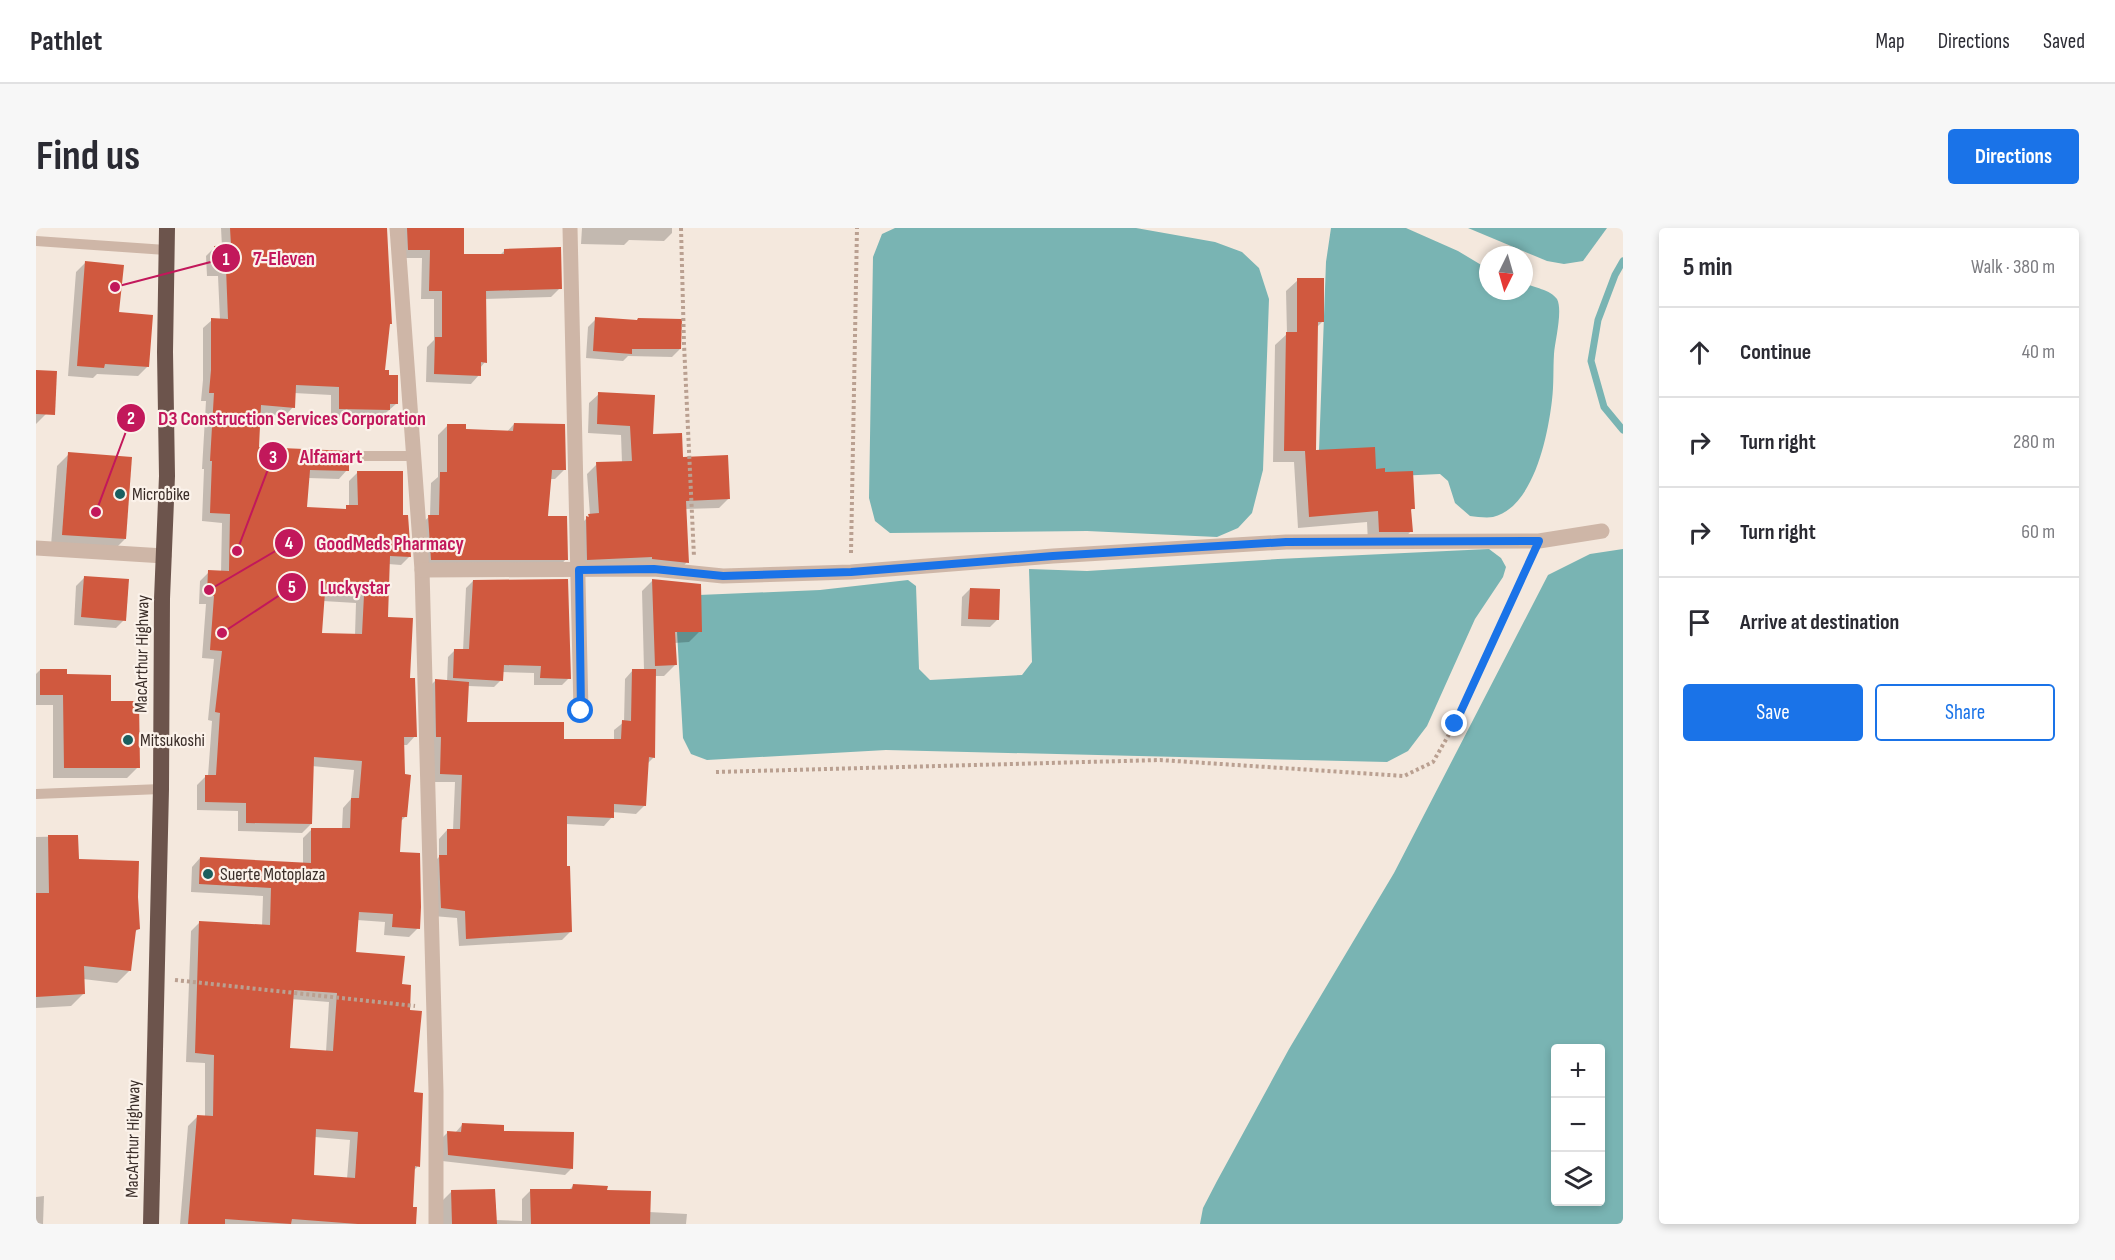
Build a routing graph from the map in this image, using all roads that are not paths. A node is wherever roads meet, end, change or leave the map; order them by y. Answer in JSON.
{"nodes":[{"id":1,"x":167,"y":228,"type":"edge"},
{"id":2,"x":397,"y":228,"type":"edge"},
{"id":3,"x":570,"y":228,"type":"edge"},
{"id":4,"x":36,"y":241,"type":"edge"},
{"id":5,"x":166,"y":250,"type":"junction"},
{"id":6,"x":361,"y":456,"type":"dead end"},
{"id":7,"x":413,"y":456,"type":"junction"},
{"id":8,"x":1602,"y":531,"type":"dead end"},
{"id":9,"x":36,"y":548,"type":"edge"},
{"id":10,"x":164,"y":556,"type":"junction"},
{"id":11,"x":422,"y":570,"type":"junction"},
{"id":12,"x":579,"y":570,"type":"junction"},
{"id":13,"x":581,"y":711,"type":"dead end"},
{"id":14,"x":161,"y":789,"type":"junction"},
{"id":15,"x":36,"y":794,"type":"edge"},
{"id":16,"x":151,"y":1224,"type":"edge"},
{"id":17,"x":436,"y":1224,"type":"edge"}],
"edges":[{"from":1,"to":5,"type":"highway","name":"MacArthur Highway"},
{"from":2,"to":7,"type":"street"},
{"from":3,"to":12,"type":"street"},
{"from":4,"to":5,"type":"lane"},
{"from":5,"to":10,"type":"highway","name":"MacArthur Highway"},
{"from":6,"to":7,"type":"lane"},
{"from":7,"to":11,"type":"street"},
{"from":8,"to":12,"type":"street"},
{"from":9,"to":10,"type":"street"},
{"from":10,"to":14,"type":"highway","name":"MacArthur Highway"},
{"from":11,"to":12,"type":"street"},
{"from":11,"to":17,"type":"street"},
{"from":12,"to":13,"type":"street"},
{"from":14,"to":15,"type":"lane"},
{"from":14,"to":16,"type":"highway","name":"MacArthur Highway"}]}
